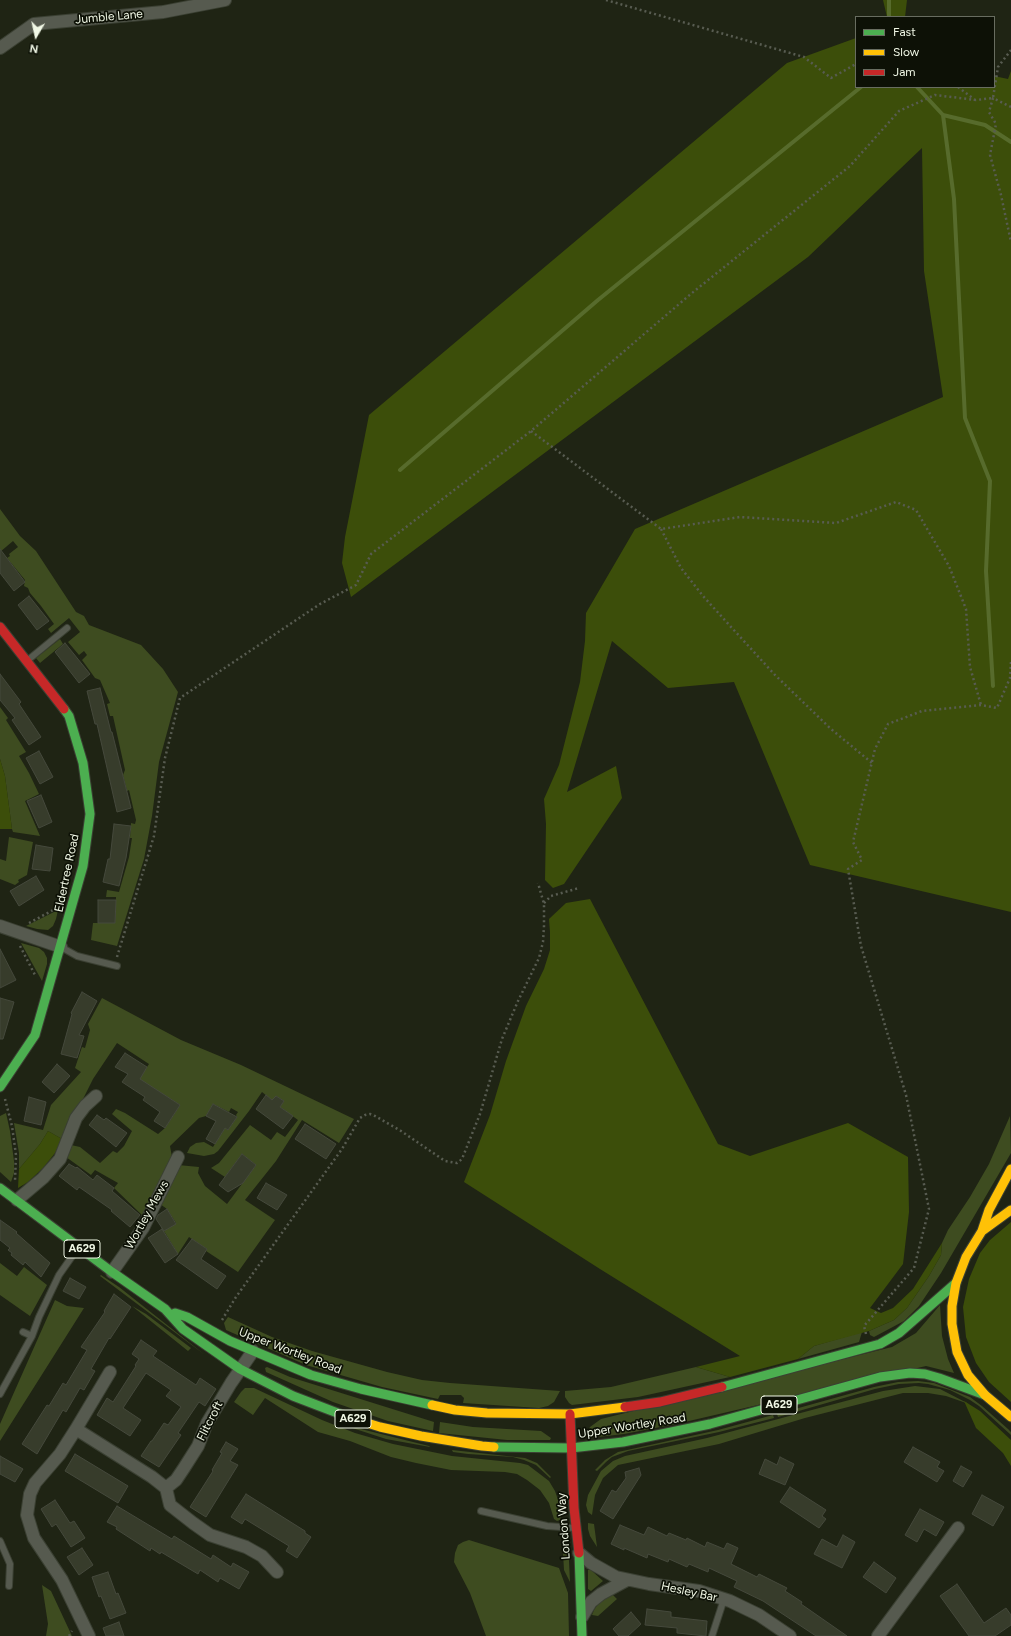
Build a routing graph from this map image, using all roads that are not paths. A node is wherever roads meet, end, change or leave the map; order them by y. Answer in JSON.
{"nodes":[{"id":1,"x":225,"y":0,"type":"edge"},
{"id":2,"x":0,"y":48,"type":"edge"},
{"id":3,"x":0,"y":627,"type":"edge"},
{"id":4,"x":67,"y":628,"type":"dead end"},
{"id":5,"x":26,"y":661,"type":"junction"},
{"id":6,"x":0,"y":926,"type":"edge"},
{"id":7,"x":61,"y":947,"type":"junction"},
{"id":8,"x":116,"y":965,"type":"road end"},
{"id":9,"x":1,"y":1085,"type":"edge"},
{"id":10,"x":96,"y":1096,"type":"dead end"},
{"id":11,"x":178,"y":1157,"type":"dead end"},
{"id":12,"x":1011,"y":1169,"type":"edge"},
{"id":13,"x":0,"y":1188,"type":"edge"},
{"id":14,"x":17,"y":1200,"type":"junction"},
{"id":15,"x":1011,"y":1210,"type":"edge"},
{"id":16,"x":982,"y":1231,"type":"junction"},
{"id":17,"x":79,"y":1247,"type":"junction"},
{"id":18,"x":112,"y":1272,"type":"junction"},
{"id":19,"x":956,"y":1283,"type":"junction"},
{"id":20,"x":165,"y":1309,"type":"junction"},
{"id":21,"x":22,"y":1332,"type":"dead end"},
{"id":22,"x":32,"y":1336,"type":"junction"},
{"id":23,"x":252,"y":1351,"type":"junction"},
{"id":24,"x":240,"y":1369,"type":"junction"},
{"id":25,"x":110,"y":1372,"type":"dead end"},
{"id":26,"x":0,"y":1394,"type":"edge"},
{"id":27,"x":985,"y":1395,"type":"junction"},
{"id":28,"x":570,"y":1414,"type":"junction"},
{"id":29,"x":1011,"y":1417,"type":"edge"},
{"id":30,"x":76,"y":1429,"type":"junction"},
{"id":31,"x":571,"y":1448,"type":"junction"},
{"id":32,"x":166,"y":1488,"type":"junction"},
{"id":33,"x":481,"y":1511,"type":"dead end"},
{"id":34,"x":958,"y":1528,"type":"dead end"},
{"id":35,"x":576,"y":1529,"type":"junction"},
{"id":36,"x":0,"y":1540,"type":"edge"},
{"id":37,"x":579,"y":1554,"type":"junction"},
{"id":38,"x":277,"y":1572,"type":"dead end"},
{"id":39,"x":627,"y":1580,"type":"junction"},
{"id":40,"x":9,"y":1586,"type":"dead end"},
{"id":41,"x":724,"y":1599,"type":"junction"},
{"id":42,"x":582,"y":1617,"type":"junction"},
{"id":43,"x":89,"y":1636,"type":"edge"},
{"id":44,"x":582,"y":1636,"type":"edge"},
{"id":45,"x":712,"y":1636,"type":"edge"},
{"id":46,"x":790,"y":1636,"type":"edge"},
{"id":47,"x":878,"y":1636,"type":"edge"}],
"edges":[{"from":1,"to":2,"type":"street","name":"Jumble Lane"},
{"from":3,"to":5,"type":"main road","name":"Eldertree Road"},
{"from":4,"to":5,"type":"lane"},
{"from":5,"to":7,"type":"main road","name":"Eldertree Road"},
{"from":6,"to":7,"type":"street"},
{"from":7,"to":8,"type":"lane"},
{"from":7,"to":9,"type":"main road","name":"Eldertree Road"},
{"from":10,"to":14,"type":"street"},
{"from":11,"to":18,"type":"street","name":"Wortley Mews"},
{"from":12,"to":16,"type":"main road"},
{"from":13,"to":14,"type":"main road","name":"Upper Wortley Road","number":"A629"},
{"from":14,"to":17,"type":"main road","name":"Upper Wortley Road","number":"A629"},
{"from":15,"to":16,"type":"main road","number":"A629"},
{"from":16,"to":19,"type":"main road","number":"A629"},
{"from":17,"to":18,"type":"main road","name":"Upper Wortley Road","number":"A629"},
{"from":17,"to":22,"type":"lane"},
{"from":18,"to":20,"type":"main road","name":"Upper Wortley Road","number":"A629"},
{"from":19,"to":27,"type":"main road","number":"A629"},
{"from":19,"to":28,"type":"main road","name":"Upper Wortley Road","number":"A629"},
{"from":20,"to":23,"type":"main road","name":"Upper Wortley Road","number":"A629"},
{"from":20,"to":24,"type":"main road","name":"Upper Wortley Road","number":"A629"},
{"from":21,"to":22,"type":"lane"},
{"from":22,"to":26,"type":"lane"},
{"from":23,"to":24,"type":"street","name":"Flitcroft"},
{"from":23,"to":28,"type":"main road","name":"Upper Wortley Road","number":"A629"},
{"from":24,"to":31,"type":"main road","name":"Upper Wortley Road","number":"A629"},
{"from":24,"to":32,"type":"street","name":"Flitcroft"},
{"from":25,"to":30,"type":"street"},
{"from":27,"to":29,"type":"main road","number":"A629"},
{"from":27,"to":31,"type":"main road","name":"Upper Wortley Road","number":"A629"},
{"from":28,"to":31,"type":"main road","name":"London Way"},
{"from":30,"to":32,"type":"street"},
{"from":30,"to":43,"type":"street"},
{"from":31,"to":35,"type":"main road","name":"London Way"},
{"from":32,"to":38,"type":"street"},
{"from":33,"to":35,"type":"lane"},
{"from":34,"to":47,"type":"street"},
{"from":35,"to":37,"type":"main road","name":"London Way"},
{"from":36,"to":40,"type":"lane"},
{"from":37,"to":39,"type":"street","name":"Hesley Bar"},
{"from":37,"to":42,"type":"main road","name":"London Way"},
{"from":39,"to":41,"type":"street","name":"Hesley Bar"},
{"from":39,"to":42,"type":"street"},
{"from":41,"to":45,"type":"lane"},
{"from":41,"to":46,"type":"street","name":"Hesley Bar"},
{"from":42,"to":44,"type":"main road","name":"London Way"}]}
